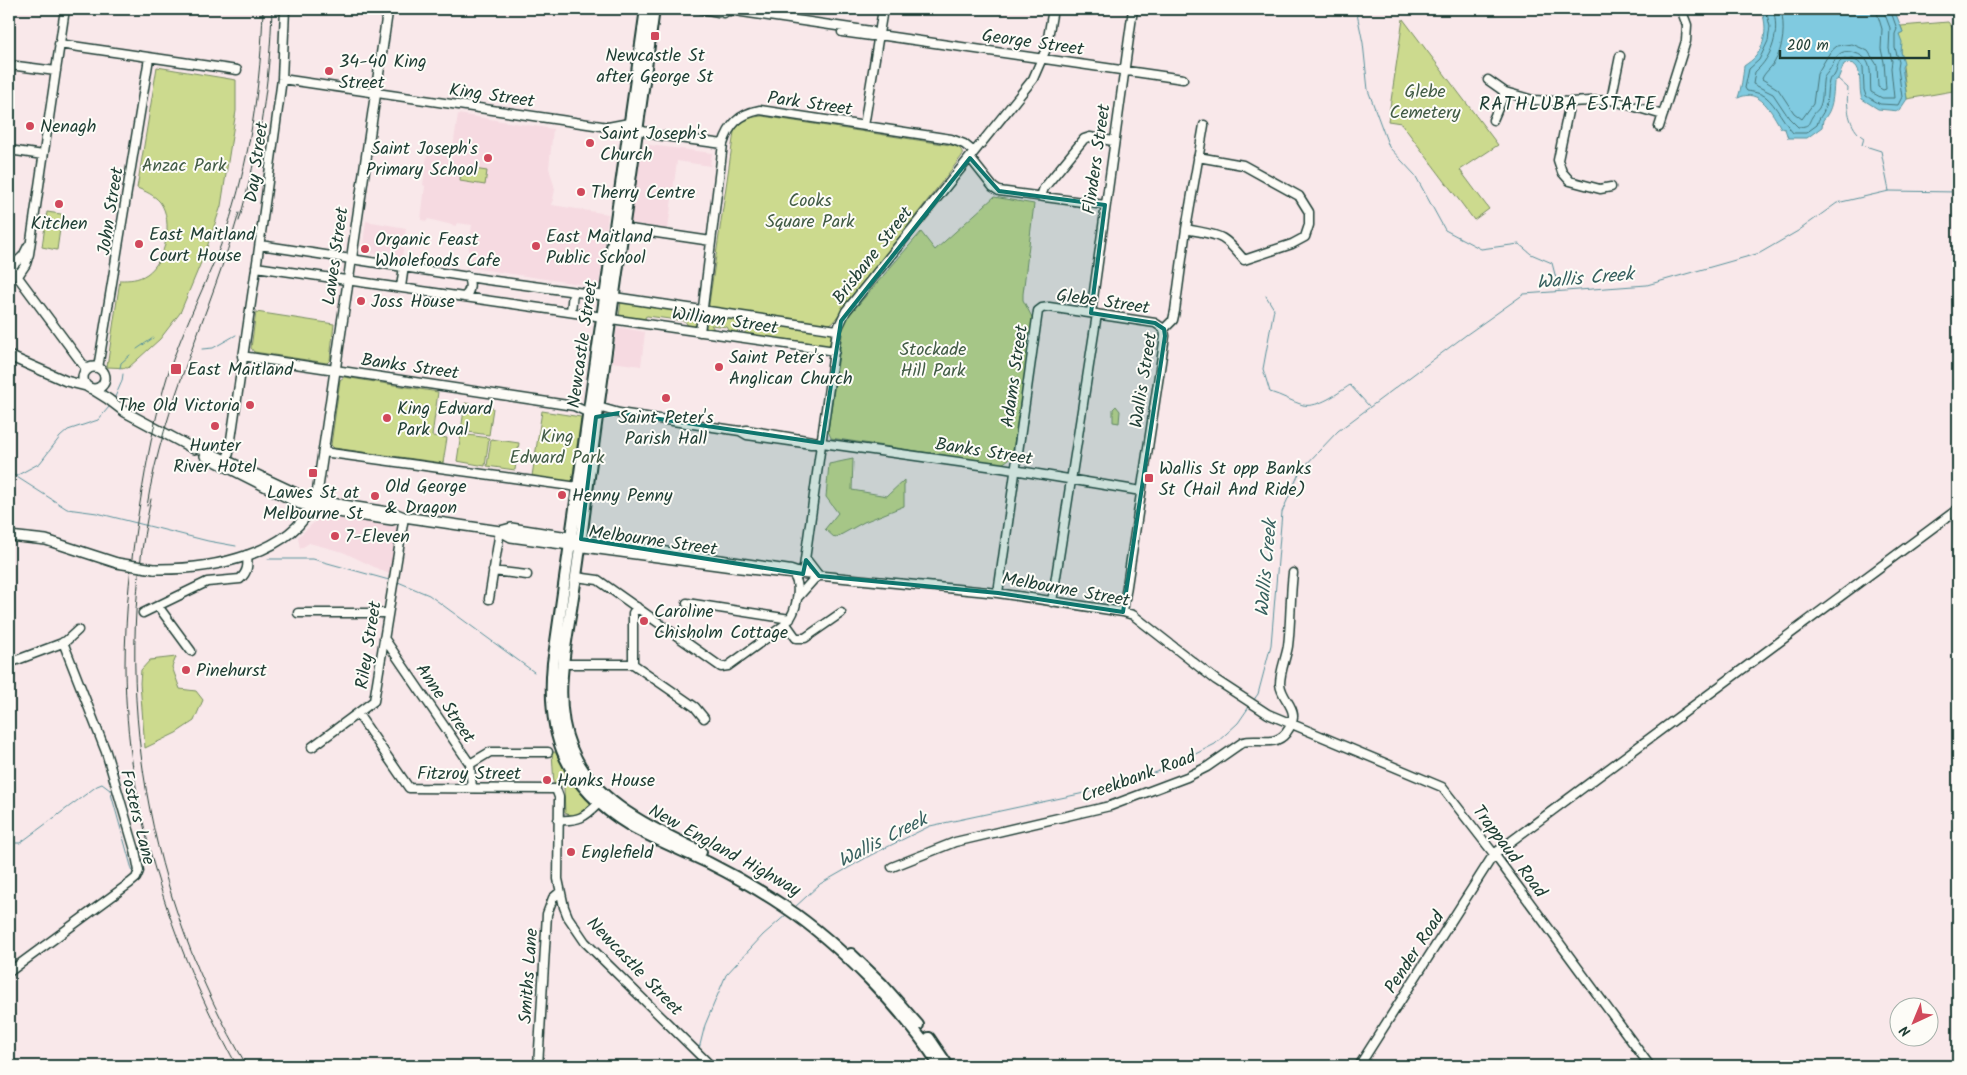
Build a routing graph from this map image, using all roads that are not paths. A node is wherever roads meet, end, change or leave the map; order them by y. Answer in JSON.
{"nodes":[{"id":1,"x":64,"y":9,"type":"edge"},
{"id":2,"x":285,"y":9,"type":"edge"},
{"id":3,"x":388,"y":9,"type":"edge"},
{"id":4,"x":646,"y":9,"type":"edge"},
{"id":5,"x":654,"y":9,"type":"edge"},
{"id":6,"x":702,"y":9,"type":"edge"},
{"id":7,"x":883,"y":9,"type":"edge"},
{"id":8,"x":1053,"y":9,"type":"edge"},
{"id":9,"x":1133,"y":9,"type":"edge"},
{"id":10,"x":1681,"y":9,"type":"edge"},
{"id":11,"x":879,"y":35,"type":"junction"},
{"id":12,"x":59,"y":44,"type":"junction"},
{"id":13,"x":1620,"y":56,"type":"dead end"},
{"id":14,"x":149,"y":58,"type":"junction"},
{"id":15,"x":1043,"y":59,"type":"junction"},
{"id":16,"x":9,"y":64,"type":"edge"},
{"id":17,"x":238,"y":70,"type":"dead end"},
{"id":18,"x":1124,"y":70,"type":"junction"},
{"id":19,"x":56,"y":71,"type":"junction"},
{"id":20,"x":282,"y":79,"type":"junction"},
{"id":21,"x":1183,"y":79,"type":"dead end"},
{"id":22,"x":1488,"y":80,"type":"dead end"},
{"id":23,"x":1505,"y":92,"type":"junction"},
{"id":24,"x":376,"y":93,"type":"junction"},
{"id":25,"x":1611,"y":100,"type":"junction"},
{"id":26,"x":1570,"y":102,"type":"junction"},
{"id":27,"x":1663,"y":115,"type":"junction"},
{"id":28,"x":1493,"y":120,"type":"dead end"},
{"id":29,"x":1204,"y":125,"type":"dead end"},
{"id":30,"x":864,"y":126,"type":"junction"},
{"id":31,"x":1659,"y":127,"type":"dead end"},
{"id":32,"x":632,"y":132,"type":"junction"},
{"id":33,"x":656,"y":136,"type":"junction"},
{"id":34,"x":1113,"y":141,"type":"junction"},
{"id":35,"x":723,"y":144,"type":"junction"},
{"id":36,"x":9,"y":150,"type":"edge"},
{"id":37,"x":43,"y":155,"type":"junction"},
{"id":38,"x":972,"y":155,"type":"junction"},
{"id":39,"x":1198,"y":158,"type":"junction"},
{"id":40,"x":1611,"y":187,"type":"dead end"},
{"id":41,"x":1041,"y":196,"type":"junction"},
{"id":42,"x":1105,"y":205,"type":"junction"},
{"id":43,"x":622,"y":228,"type":"junction"},
{"id":44,"x":1186,"y":229,"type":"junction"},
{"id":45,"x":30,"y":240,"type":"junction"},
{"id":46,"x":711,"y":240,"type":"junction"},
{"id":47,"x":260,"y":245,"type":"junction"},
{"id":48,"x":351,"y":258,"type":"junction"},
{"id":49,"x":10,"y":266,"type":"edge"},
{"id":50,"x":404,"y":266,"type":"junction"},
{"id":51,"x":256,"y":267,"type":"junction"},
{"id":52,"x":18,"y":276,"type":"junction"},
{"id":53,"x":467,"y":276,"type":"junction"},
{"id":54,"x":348,"y":280,"type":"junction"},
{"id":55,"x":401,"y":287,"type":"junction"},
{"id":56,"x":574,"y":292,"type":"junction"},
{"id":57,"x":464,"y":297,"type":"junction"},
{"id":58,"x":610,"y":297,"type":"junction"},
{"id":59,"x":703,"y":311,"type":"junction"},
{"id":60,"x":571,"y":312,"type":"junction"},
{"id":61,"x":1038,"y":312,"type":"joint"},
{"id":62,"x":1094,"y":314,"type":"junction"},
{"id":63,"x":607,"y":318,"type":"junction"},
{"id":64,"x":1164,"y":329,"type":"junction"},
{"id":65,"x":837,"y":330,"type":"junction"},
{"id":66,"x":700,"y":332,"type":"junction"},
{"id":67,"x":835,"y":351,"type":"junction"},
{"id":68,"x":9,"y":356,"type":"edge"},
{"id":69,"x":242,"y":356,"type":"junction"},
{"id":70,"x":98,"y":368,"type":"junction"},
{"id":71,"x":335,"y":370,"type":"junction"},
{"id":72,"x":85,"y":373,"type":"junction"},
{"id":73,"x":58,"y":377,"type":"junction"},
{"id":74,"x":105,"y":380,"type":"junction"},
{"id":75,"x":89,"y":387,"type":"junction"},
{"id":76,"x":108,"y":399,"type":"junction"},
{"id":77,"x":574,"y":406,"type":"junction"},
{"id":78,"x":593,"y":409,"type":"junction"},
{"id":79,"x":822,"y":444,"type":"junction"},
{"id":80,"x":323,"y":452,"type":"junction"},
{"id":81,"x":226,"y":463,"type":"junction"},
{"id":82,"x":1015,"y":471,"type":"junction"},
{"id":83,"x":1070,"y":480,"type":"junction"},
{"id":84,"x":578,"y":487,"type":"junction"},
{"id":85,"x":1141,"y":490,"type":"junction"},
{"id":86,"x":314,"y":504,"type":"junction"},
{"id":87,"x":1958,"y":509,"type":"edge"},
{"id":88,"x":404,"y":517,"type":"junction"},
{"id":89,"x":500,"y":531,"type":"junction"},
{"id":90,"x":9,"y":536,"type":"edge"},
{"id":91,"x":576,"y":542,"type":"junction"},
{"id":92,"x":247,"y":555,"type":"junction"},
{"id":93,"x":806,"y":559,"type":"junction"},
{"id":94,"x":493,"y":571,"type":"junction"},
{"id":95,"x":1293,"y":573,"type":"dead end"},
{"id":96,"x":803,"y":574,"type":"junction"},
{"id":97,"x":527,"y":575,"type":"dead end"},
{"id":98,"x":794,"y":576,"type":"junction"},
{"id":99,"x":818,"y":576,"type":"junction"},
{"id":100,"x":576,"y":577,"type":"junction"},
{"id":101,"x":998,"y":593,"type":"junction"},
{"id":102,"x":798,"y":598,"type":"junction"},
{"id":103,"x":489,"y":599,"type":"dead end"},
{"id":104,"x":1052,"y":602,"type":"junction"},
{"id":105,"x":687,"y":603,"type":"dead end"},
{"id":106,"x":158,"y":606,"type":"junction"},
{"id":107,"x":637,"y":607,"type":"junction"},
{"id":108,"x":143,"y":612,"type":"dead end"},
{"id":109,"x":1123,"y":612,"type":"junction"},
{"id":110,"x":298,"y":613,"type":"dead end"},
{"id":111,"x":388,"y":613,"type":"junction"},
{"id":112,"x":841,"y":613,"type":"dead end"},
{"id":113,"x":788,"y":621,"type":"junction"},
{"id":114,"x":78,"y":630,"type":"dead end"},
{"id":115,"x":384,"y":638,"type":"junction"},
{"id":116,"x":63,"y":642,"type":"junction"},
{"id":117,"x":191,"y":651,"type":"dead end"},
{"id":118,"x":9,"y":663,"type":"edge"},
{"id":119,"x":558,"y":663,"type":"junction"},
{"id":120,"x":633,"y":664,"type":"junction"},
{"id":121,"x":358,"y":714,"type":"junction"},
{"id":122,"x":704,"y":718,"type":"dead end"},
{"id":123,"x":1290,"y":725,"type":"junction"},
{"id":124,"x":312,"y":747,"type":"dead end"},
{"id":125,"x":548,"y":752,"type":"dead end"},
{"id":126,"x":470,"y":764,"type":"junction"},
{"id":127,"x":472,"y":788,"type":"junction"},
{"id":128,"x":558,"y":792,"type":"joint"},
{"id":129,"x":602,"y":800,"type":"junction"},
{"id":130,"x":558,"y":820,"type":"junction"},
{"id":131,"x":1494,"y":854,"type":"junction"},
{"id":132,"x":892,"y":867,"type":"dead end"},
{"id":133,"x":560,"y":892,"type":"junction"},
{"id":134,"x":804,"y":917,"type":"junction"},
{"id":135,"x":9,"y":972,"type":"edge"},
{"id":136,"x":709,"y":1064,"type":"edge"},
{"id":137,"x":538,"y":1066,"type":"edge"},
{"id":138,"x":940,"y":1066,"type":"edge"},
{"id":139,"x":948,"y":1066,"type":"edge"},
{"id":140,"x":1358,"y":1066,"type":"edge"},
{"id":141,"x":1650,"y":1066,"type":"edge"}],
"edges":[{"from":1,"to":12,"type":"street"},
{"from":2,"to":20,"type":"street","name":"Day Street"},
{"from":3,"to":24,"type":"main road","name":"Lawes Street"},
{"from":4,"to":32,"type":"highway","name":"Newcastle Street"},
{"from":5,"to":32,"type":"highway","name":"Newcastle Street"},
{"from":6,"to":11,"type":"street","name":"George Street"},
{"from":7,"to":11,"type":"street"},
{"from":8,"to":15,"type":"street","name":"Brisbane Street"},
{"from":9,"to":18,"type":"street","name":"Flinders Street"},
{"from":10,"to":27,"type":"street"},
{"from":11,"to":15,"type":"street","name":"George Street"},
{"from":11,"to":30,"type":"street"},
{"from":12,"to":14,"type":"street"},
{"from":12,"to":19,"type":"street"},
{"from":13,"to":25,"type":"street"},
{"from":14,"to":17,"type":"street"},
{"from":14,"to":70,"type":"street","name":"John Street"},
{"from":15,"to":18,"type":"street","name":"George Street"},
{"from":15,"to":38,"type":"street","name":"Brisbane Street"},
{"from":16,"to":19,"type":"street"},
{"from":18,"to":21,"type":"street","name":"George Street"},
{"from":18,"to":34,"type":"street","name":"Flinders Street"},
{"from":19,"to":37,"type":"street"},
{"from":20,"to":24,"type":"street","name":"King Street"},
{"from":20,"to":47,"type":"street","name":"Day Street"},
{"from":22,"to":23,"type":"street"},
{"from":23,"to":26,"type":"street"},
{"from":23,"to":28,"type":"street"},
{"from":24,"to":32,"type":"street","name":"King Street"},
{"from":24,"to":48,"type":"main road","name":"Lawes Street"},
{"from":25,"to":26,"type":"street"},
{"from":25,"to":27,"type":"street"},
{"from":26,"to":40,"type":"street"},
{"from":27,"to":31,"type":"street"},
{"from":29,"to":39,"type":"street","name":"Wallis Street"},
{"from":30,"to":35,"type":"street","name":"Park Street"},
{"from":30,"to":38,"type":"street","name":"Park Street"},
{"from":32,"to":33,"type":"street","name":"King Street"},
{"from":32,"to":33,"type":"street","name":"King Street"},
{"from":32,"to":43,"type":"highway","name":"Newcastle Street"},
{"from":32,"to":58,"type":"highway","name":"Newcastle Street"},
{"from":33,"to":35,"type":"street","name":"King Street"},
{"from":34,"to":41,"type":"street"},
{"from":34,"to":42,"type":"street","name":"Flinders Street"},
{"from":35,"to":46,"type":"street","name":"Park Street"},
{"from":36,"to":37,"type":"street"},
{"from":37,"to":45,"type":"street"},
{"from":38,"to":41,"type":"street","name":"Park Street"},
{"from":38,"to":65,"type":"street","name":"Brisbane Street"},
{"from":39,"to":44,"type":"street","name":"Wallis Street"},
{"from":39,"to":44,"type":"street"},
{"from":41,"to":42,"type":"street","name":"Park Street"},
{"from":42,"to":62,"type":"street","name":"Flinders Street"},
{"from":43,"to":46,"type":"street"},
{"from":43,"to":58,"type":"highway","name":"Newcastle Street"},
{"from":44,"to":64,"type":"street","name":"Wallis Street"},
{"from":45,"to":49,"type":"street"},
{"from":45,"to":52,"type":"street"},
{"from":46,"to":59,"type":"street","name":"Park Street"},
{"from":47,"to":48,"type":"street","name":"William Street"},
{"from":47,"to":51,"type":"street","name":"Day Street"},
{"from":48,"to":50,"type":"street","name":"William Street"},
{"from":48,"to":54,"type":"main road","name":"Lawes Street"},
{"from":49,"to":52,"type":"street"},
{"from":50,"to":53,"type":"street","name":"William Street"},
{"from":50,"to":55,"type":"street"},
{"from":51,"to":54,"type":"street","name":"William Street"},
{"from":51,"to":69,"type":"street","name":"Day Street"},
{"from":52,"to":72,"type":"street"},
{"from":53,"to":56,"type":"street","name":"William Street"},
{"from":53,"to":57,"type":"street"},
{"from":54,"to":55,"type":"street","name":"William Street"},
{"from":54,"to":71,"type":"main road","name":"Lawes Street"},
{"from":55,"to":57,"type":"street","name":"William Street"},
{"from":56,"to":58,"type":"street","name":"William Street"},
{"from":56,"to":60,"type":"street"},
{"from":57,"to":60,"type":"street","name":"William Street"},
{"from":58,"to":59,"type":"street","name":"William Street"},
{"from":58,"to":63,"type":"highway","name":"Newcastle Street"},
{"from":59,"to":65,"type":"street","name":"William Street"},
{"from":59,"to":66,"type":"street","name":"Park Street"},
{"from":60,"to":63,"type":"street","name":"William Street"},
{"from":61,"to":62,"type":"street","name":"Glebe Street"},
{"from":61,"to":82,"type":"street","name":"Adams Street"},
{"from":62,"to":64,"type":"street","name":"Glebe Street"},
{"from":62,"to":83,"type":"street","name":"Flinders Street"},
{"from":63,"to":66,"type":"street","name":"William Street"},
{"from":63,"to":78,"type":"highway","name":"Newcastle Street"},
{"from":64,"to":85,"type":"street","name":"Wallis Street"},
{"from":65,"to":67,"type":"street","name":"Brisbane Street"},
{"from":66,"to":67,"type":"street","name":"William Street"},
{"from":67,"to":79,"type":"street","name":"Brisbane Street"},
{"from":68,"to":73,"type":"main road","name":"Melbourne Street"},
{"from":69,"to":71,"type":"street","name":"Banks Street"},
{"from":69,"to":81,"type":"street","name":"Day Street"},
{"from":70,"to":72,"type":"main road"},
{"from":70,"to":74,"type":"main road"},
{"from":71,"to":77,"type":"street","name":"Banks Street"},
{"from":71,"to":80,"type":"main road","name":"Lawes Street"},
{"from":72,"to":73,"type":"main road"},
{"from":72,"to":75,"type":"main road"},
{"from":73,"to":75,"type":"main road","name":"Melbourne Street"},
{"from":74,"to":75,"type":"main road"},
{"from":74,"to":76,"type":"main road"},
{"from":75,"to":76,"type":"main road","name":"Melbourne Street"},
{"from":76,"to":81,"type":"main road","name":"Melbourne Street"},
{"from":77,"to":78,"type":"street","name":"Banks Street"},
{"from":77,"to":78,"type":"street","name":"Banks Street"},
{"from":78,"to":79,"type":"street","name":"Banks Street"},
{"from":78,"to":84,"type":"highway","name":"Newcastle Street"},
{"from":78,"to":91,"type":"highway","name":"Newcastle Street"},
{"from":79,"to":82,"type":"street","name":"Banks Street"},
{"from":79,"to":93,"type":"street","name":"Brisbane Street"},
{"from":80,"to":84,"type":"street"},
{"from":80,"to":86,"type":"main road","name":"Lawes Street"},
{"from":81,"to":86,"type":"main road","name":"Melbourne Street"},
{"from":82,"to":83,"type":"street","name":"Banks Street"},
{"from":82,"to":101,"type":"street","name":"Adams Street"},
{"from":83,"to":85,"type":"street","name":"Banks Street"},
{"from":83,"to":104,"type":"street","name":"Flinders Street"},
{"from":84,"to":91,"type":"highway","name":"Newcastle Street"},
{"from":85,"to":109,"type":"street","name":"Wallis Street"},
{"from":86,"to":88,"type":"main road","name":"Melbourne Street"},
{"from":86,"to":92,"type":"main road"},
{"from":87,"to":131,"type":"street"},
{"from":88,"to":89,"type":"main road","name":"Melbourne Street"},
{"from":88,"to":111,"type":"street","name":"Riley Street"},
{"from":89,"to":91,"type":"main road","name":"Melbourne Street"},
{"from":89,"to":94,"type":"street"},
{"from":90,"to":92,"type":"main road","bridge":true},
{"from":91,"to":96,"type":"street","name":"Melbourne Street"},
{"from":91,"to":98,"type":"street","name":"Melbourne Street"},
{"from":91,"to":100,"type":"highway","name":"Newcastle Street"},
{"from":91,"to":119,"type":"highway","name":"Newcastle Street"},
{"from":92,"to":106,"type":"street"},
{"from":93,"to":96,"type":"street","name":"Brisbane Street"},
{"from":93,"to":99,"type":"street"},
{"from":94,"to":97,"type":"street"},
{"from":94,"to":103,"type":"street"},
{"from":95,"to":123,"type":"street"},
{"from":96,"to":98,"type":"street","name":"Melbourne Street"},
{"from":96,"to":99,"type":"street","name":"Melbourne Street"},
{"from":98,"to":102,"type":"street"},
{"from":99,"to":101,"type":"street","name":"Melbourne Street"},
{"from":99,"to":102,"type":"street"},
{"from":100,"to":107,"type":"street"},
{"from":100,"to":119,"type":"highway","name":"Newcastle Street"},
{"from":101,"to":104,"type":"street","name":"Melbourne Street"},
{"from":102,"to":113,"type":"street"},
{"from":104,"to":109,"type":"street","name":"Melbourne Street"},
{"from":105,"to":113,"type":"street"},
{"from":106,"to":108,"type":"street"},
{"from":106,"to":117,"type":"street"},
{"from":107,"to":113,"type":"street"},
{"from":107,"to":120,"type":"street"},
{"from":109,"to":123,"type":"street","name":"Melbourne Street"},
{"from":110,"to":111,"type":"street"},
{"from":111,"to":115,"type":"street","name":"Riley Street"},
{"from":112,"to":113,"type":"street"},
{"from":114,"to":116,"type":"street"},
{"from":115,"to":121,"type":"street","name":"Riley Street"},
{"from":115,"to":126,"type":"street","name":"Anne Street"},
{"from":116,"to":118,"type":"street"},
{"from":116,"to":135,"type":"street","name":"Fosters Lane"},
{"from":119,"to":120,"type":"street"},
{"from":119,"to":129,"type":"highway","name":"Newcastle Street"},
{"from":120,"to":122,"type":"street"},
{"from":121,"to":124,"type":"street","name":"Riley Street"},
{"from":121,"to":127,"type":"street","name":"Fitzroy Street"},
{"from":123,"to":131,"type":"street","name":"Trappaud Road"},
{"from":123,"to":132,"type":"street","name":"Creekbank Road"},
{"from":125,"to":126,"type":"street"},
{"from":126,"to":127,"type":"street","name":"Anne Street"},
{"from":127,"to":128,"type":"street","name":"Fitzroy Street"},
{"from":128,"to":130,"type":"street","name":"Newcastle Street"},
{"from":129,"to":130,"type":"street"},
{"from":129,"to":134,"type":"highway","name":"New England Highway"},
{"from":130,"to":133,"type":"street","name":"Newcastle Street"},
{"from":131,"to":140,"type":"street","name":"Pender Road"},
{"from":131,"to":141,"type":"street","name":"Trappaud Road"},
{"from":133,"to":136,"type":"street","name":"Newcastle Street"},
{"from":133,"to":137,"type":"street","name":"Smiths Lane"},
{"from":134,"to":138,"type":"highway","name":"New England Highway"},
{"from":134,"to":139,"type":"highway","name":"New England Highway"}]}
